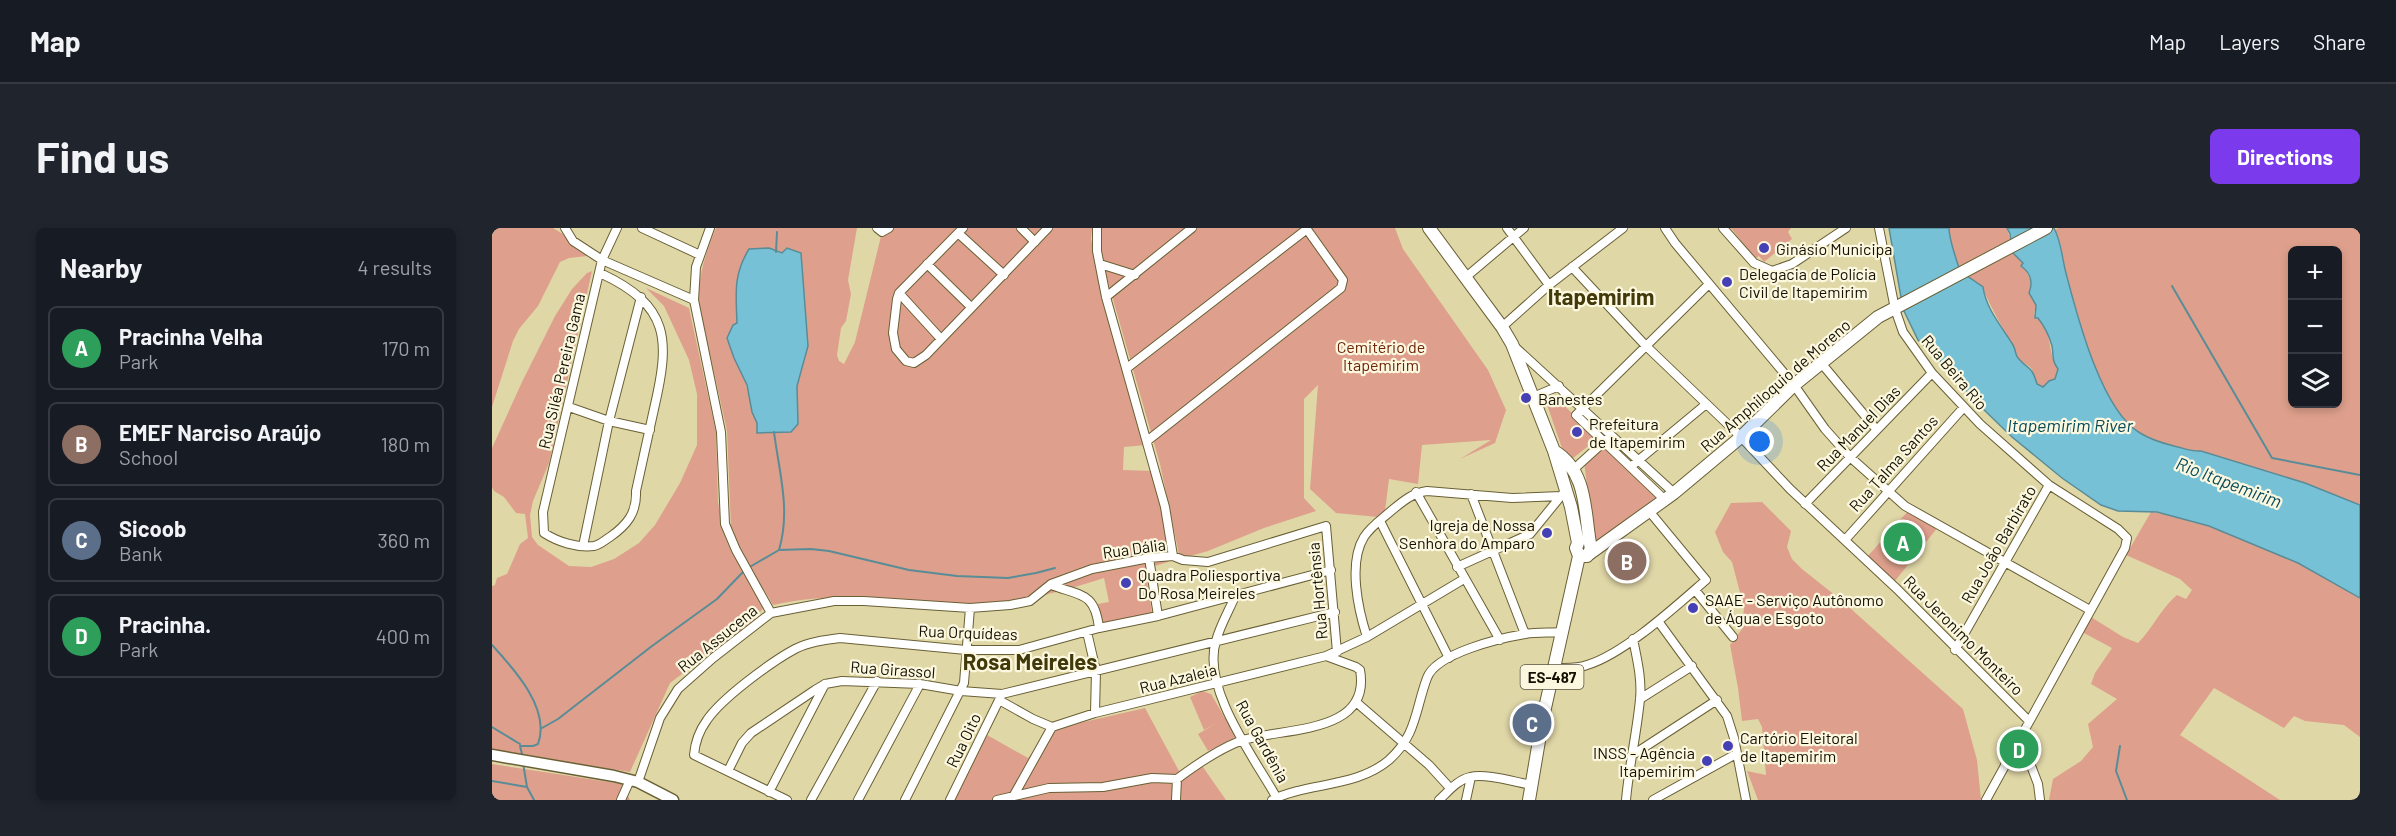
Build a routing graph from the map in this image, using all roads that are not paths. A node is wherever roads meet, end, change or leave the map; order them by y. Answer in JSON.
{"nodes":[{"id":1,"x":565,"y":228,"type":"edge"},
{"id":2,"x":617,"y":228,"type":"edge"},
{"id":3,"x":642,"y":228,"type":"edge"},
{"id":4,"x":710,"y":228,"type":"edge"},
{"id":5,"x":877,"y":228,"type":"edge"},
{"id":6,"x":889,"y":228,"type":"edge"},
{"id":7,"x":1021,"y":228,"type":"edge"},
{"id":8,"x":1048,"y":228,"type":"edge"},
{"id":9,"x":1097,"y":228,"type":"edge"},
{"id":10,"x":1192,"y":228,"type":"edge"},
{"id":11,"x":1430,"y":228,"type":"edge"},
{"id":12,"x":1507,"y":228,"type":"edge"},
{"id":13,"x":1524,"y":228,"type":"edge"},
{"id":14,"x":1623,"y":228,"type":"edge"},
{"id":15,"x":1665,"y":228,"type":"edge"},
{"id":16,"x":1723,"y":228,"type":"edge"},
{"id":17,"x":1845,"y":228,"type":"edge"},
{"id":18,"x":1879,"y":228,"type":"edge"},
{"id":19,"x":2046,"y":228,"type":"edge"},
{"id":20,"x":1306,"y":229,"type":"edge"},
{"id":21,"x":961,"y":230,"type":"edge"},
{"id":22,"x":1513,"y":237,"type":"junction"},
{"id":23,"x":1035,"y":242,"type":"junction"},
{"id":24,"x":700,"y":255,"type":"junction"},
{"id":25,"x":602,"y":260,"type":"junction"},
{"id":26,"x":927,"y":264,"type":"junction"},
{"id":27,"x":1100,"y":264,"type":"junction"},
{"id":28,"x":1572,"y":267,"type":"junction"},
{"id":29,"x":600,"y":273,"type":"junction"},
{"id":30,"x":1004,"y":275,"type":"junction"},
{"id":31,"x":1135,"y":275,"type":"junction"},
{"id":32,"x":1466,"y":277,"type":"junction"},
{"id":33,"x":1709,"y":284,"type":"junction"},
{"id":34,"x":1549,"y":285,"type":"junction"},
{"id":35,"x":899,"y":293,"type":"junction"},
{"id":36,"x":641,"y":297,"type":"junction"},
{"id":37,"x":1106,"y":297,"type":"junction"},
{"id":38,"x":694,"y":300,"type":"junction"},
{"id":39,"x":971,"y":307,"type":"junction"},
{"id":40,"x":1898,"y":307,"type":"junction"},
{"id":41,"x":1502,"y":327,"type":"junction"},
{"id":42,"x":941,"y":339,"type":"junction"},
{"id":43,"x":1512,"y":344,"type":"junction"},
{"id":44,"x":1645,"y":345,"type":"junction"},
{"id":45,"x":1822,"y":364,"type":"junction"},
{"id":46,"x":1127,"y":368,"type":"junction"},
{"id":47,"x":1932,"y":373,"type":"junction"},
{"id":48,"x":1794,"y":385,"type":"junction"},
{"id":49,"x":1559,"y":386,"type":"junction"},
{"id":50,"x":1533,"y":397,"type":"junction"},
{"id":51,"x":1705,"y":405,"type":"junction"},
{"id":52,"x":569,"y":407,"type":"junction"},
{"id":53,"x":1964,"y":407,"type":"junction"},
{"id":54,"x":1583,"y":408,"type":"junction"},
{"id":55,"x":609,"y":421,"type":"junction"},
{"id":56,"x":1876,"y":429,"type":"junction"},
{"id":57,"x":650,"y":430,"type":"junction"},
{"id":58,"x":1610,"y":435,"type":"junction"},
{"id":59,"x":1742,"y":437,"type":"junction"},
{"id":60,"x":1147,"y":441,"type":"junction"},
{"id":61,"x":1603,"y":442,"type":"junction"},
{"id":62,"x":1554,"y":451,"type":"junction"},
{"id":63,"x":1850,"y":457,"type":"junction"},
{"id":64,"x":1635,"y":464,"type":"junction"},
{"id":65,"x":1574,"y":469,"type":"junction"},
{"id":66,"x":2049,"y":485,"type":"junction"},
{"id":67,"x":1888,"y":491,"type":"junction"},
{"id":68,"x":1416,"y":492,"type":"junction"},
{"id":69,"x":1564,"y":493,"type":"junction"},
{"id":70,"x":1471,"y":494,"type":"junction"},
{"id":71,"x":1669,"y":496,"type":"junction"},
{"id":72,"x":1805,"y":504,"type":"junction"},
{"id":73,"x":1649,"y":511,"type":"junction"},
{"id":74,"x":1380,"y":521,"type":"junction"},
{"id":75,"x":1326,"y":526,"type":"joint"},
{"id":76,"x":1845,"y":540,"type":"junction"},
{"id":77,"x":583,"y":546,"type":"junction"},
{"id":78,"x":1584,"y":549,"type":"junction"},
{"id":79,"x":1492,"y":552,"type":"junction"},
{"id":80,"x":1173,"y":556,"type":"junction"},
{"id":81,"x":1149,"y":558,"type":"junction"},
{"id":82,"x":2004,"y":563,"type":"junction"},
{"id":83,"x":1457,"y":567,"type":"junction"},
{"id":84,"x":1332,"y":570,"type":"junction"},
{"id":85,"x":1464,"y":579,"type":"junction"},
{"id":86,"x":1051,"y":584,"type":"junction"},
{"id":87,"x":1695,"y":590,"type":"junction"},
{"id":88,"x":1236,"y":594,"type":"junction"},
{"id":89,"x":1421,"y":605,"type":"junction"},
{"id":90,"x":970,"y":608,"type":"junction"},
{"id":91,"x":2090,"y":610,"type":"junction"},
{"id":92,"x":1335,"y":612,"type":"junction"},
{"id":93,"x":771,"y":613,"type":"junction"},
{"id":94,"x":1158,"y":616,"type":"junction"},
{"id":95,"x":1658,"y":621,"type":"junction"},
{"id":96,"x":1099,"y":628,"type":"junction"},
{"id":97,"x":1087,"y":632,"type":"junction"},
{"id":98,"x":1562,"y":632,"type":"junction"},
{"id":99,"x":1525,"y":634,"type":"junction"},
{"id":100,"x":1367,"y":637,"type":"junction"},
{"id":101,"x":1733,"y":637,"type":"dead end"},
{"id":102,"x":1633,"y":639,"type":"junction"},
{"id":103,"x":1500,"y":640,"type":"junction"},
{"id":104,"x":1215,"y":642,"type":"junction"},
{"id":105,"x":966,"y":650,"type":"junction"},
{"id":106,"x":1955,"y":650,"type":"junction"},
{"id":107,"x":1337,"y":652,"type":"junction"},
{"id":108,"x":1326,"y":656,"type":"junction"},
{"id":109,"x":1449,"y":658,"type":"junction"},
{"id":110,"x":1692,"y":666,"type":"junction"},
{"id":111,"x":1555,"y":668,"type":"junction"},
{"id":112,"x":1096,"y":671,"type":"junction"},
{"id":113,"x":877,"y":681,"type":"junction"},
{"id":114,"x":825,"y":684,"type":"junction"},
{"id":115,"x":920,"y":684,"type":"junction"},
{"id":116,"x":1217,"y":684,"type":"junction"},
{"id":117,"x":961,"y":691,"type":"junction"},
{"id":118,"x":1001,"y":697,"type":"junction"},
{"id":119,"x":1640,"y":699,"type":"junction"},
{"id":120,"x":1717,"y":700,"type":"junction"},
{"id":121,"x":1356,"y":702,"type":"junction"},
{"id":122,"x":1095,"y":714,"type":"junction"},
{"id":123,"x":2029,"y":721,"type":"junction"},
{"id":124,"x":1052,"y":727,"type":"junction"},
{"id":125,"x":2020,"y":737,"type":"junction"},
{"id":126,"x":1242,"y":740,"type":"junction"},
{"id":127,"x":1405,"y":742,"type":"junction"},
{"id":128,"x":1736,"y":754,"type":"junction"},
{"id":129,"x":492,"y":755,"type":"edge"},
{"id":130,"x":1630,"y":756,"type":"junction"},
{"id":131,"x":2029,"y":760,"type":"junction"},
{"id":132,"x":2005,"y":765,"type":"junction"},
{"id":133,"x":728,"y":771,"type":"junction"},
{"id":134,"x":1470,"y":777,"type":"junction"},
{"id":135,"x":1177,"y":779,"type":"junction"},
{"id":136,"x":634,"y":781,"type":"junction"},
{"id":137,"x":1532,"y":785,"type":"junction"},
{"id":138,"x":1450,"y":788,"type":"junction"},
{"id":139,"x":769,"y":792,"type":"junction"},
{"id":140,"x":1014,"y":795,"type":"junction"},
{"id":141,"x":1276,"y":799,"type":"edge"},
{"id":142,"x":621,"y":800,"type":"edge"},
{"id":143,"x":673,"y":800,"type":"edge"},
{"id":144,"x":787,"y":800,"type":"edge"},
{"id":145,"x":811,"y":800,"type":"edge"},
{"id":146,"x":858,"y":800,"type":"edge"},
{"id":147,"x":905,"y":800,"type":"edge"},
{"id":148,"x":950,"y":800,"type":"edge"},
{"id":149,"x":998,"y":800,"type":"edge"},
{"id":150,"x":1176,"y":800,"type":"edge"},
{"id":151,"x":1439,"y":800,"type":"edge"},
{"id":152,"x":1466,"y":800,"type":"edge"},
{"id":153,"x":1529,"y":800,"type":"edge"},
{"id":154,"x":1626,"y":800,"type":"edge"},
{"id":155,"x":1653,"y":800,"type":"edge"},
{"id":156,"x":1746,"y":800,"type":"edge"},
{"id":157,"x":1986,"y":800,"type":"edge"},
{"id":158,"x":2040,"y":800,"type":"edge"}],
"edges":[{"from":1,"to":25,"type":"street"},
{"from":2,"to":25,"type":"street","name":"Rua Siléa Pereira Gama"},
{"from":3,"to":24,"type":"street"},
{"from":4,"to":24,"type":"street"},
{"from":5,"to":6,"type":"street"},
{"from":7,"to":23,"type":"street"},
{"from":8,"to":23,"type":"street"},
{"from":9,"to":27,"type":"street"},
{"from":10,"to":31,"type":"street"},
{"from":11,"to":32,"type":"main road"},
{"from":12,"to":22,"type":"street"},
{"from":13,"to":22,"type":"street"},
{"from":14,"to":28,"type":"street"},
{"from":15,"to":33,"type":"street"},
{"from":16,"to":17,"type":"street"},
{"from":18,"to":40,"type":"street","name":"Rua Beira Rio"},
{"from":19,"to":40,"type":"main road","name":"Rua Amphiloquio de Moreno"},
{"from":20,"to":46,"type":"street"},
{"from":20,"to":60,"type":"street"},
{"from":21,"to":26,"type":"street"},
{"from":21,"to":30,"type":"street"},
{"from":22,"to":32,"type":"street"},
{"from":22,"to":34,"type":"street"},
{"from":23,"to":30,"type":"street"},
{"from":24,"to":38,"type":"street"},
{"from":25,"to":29,"type":"street","name":"Rua Siléa Pereira Gama"},
{"from":25,"to":38,"type":"street"},
{"from":26,"to":35,"type":"street"},
{"from":26,"to":39,"type":"street"},
{"from":27,"to":31,"type":"street"},
{"from":27,"to":37,"type":"street"},
{"from":28,"to":34,"type":"street"},
{"from":28,"to":44,"type":"street","name":"Rua Jeronimo Monteiro"},
{"from":29,"to":36,"type":"street"},
{"from":29,"to":52,"type":"street","name":"Rua Siléa Pereira Gama"},
{"from":30,"to":39,"type":"street"},
{"from":31,"to":37,"type":"street"},
{"from":32,"to":41,"type":"main road"},
{"from":33,"to":44,"type":"street"},
{"from":33,"to":48,"type":"street"},
{"from":34,"to":41,"type":"street"},
{"from":35,"to":42,"type":"street"},
{"from":35,"to":42,"type":"street"},
{"from":36,"to":55,"type":"street"},
{"from":36,"to":57,"type":"street"},
{"from":37,"to":46,"type":"street"},
{"from":38,"to":93,"type":"street"},
{"from":39,"to":42,"type":"street"},
{"from":40,"to":45,"type":"main road","name":"Rua Amphiloquio de Moreno"},
{"from":40,"to":47,"type":"street","name":"Rua Beira Rio"},
{"from":41,"to":43,"type":"main road"},
{"from":43,"to":49,"type":"street"},
{"from":43,"to":50,"type":"main road"},
{"from":44,"to":51,"type":"street","name":"Rua Jeronimo Monteiro"},
{"from":44,"to":54,"type":"street"},
{"from":45,"to":48,"type":"main road","name":"Rua Amphiloquio de Moreno"},
{"from":45,"to":56,"type":"street"},
{"from":46,"to":60,"type":"street"},
{"from":47,"to":53,"type":"street","name":"Rua Beira Rio"},
{"from":47,"to":56,"type":"street","name":"Rua Manuel Dias"},
{"from":48,"to":59,"type":"main road","name":"Rua Amphiloquio de Moreno"},
{"from":48,"to":63,"type":"street"},
{"from":49,"to":50,"type":"street"},
{"from":49,"to":54,"type":"street"},
{"from":50,"to":62,"type":"main road"},
{"from":51,"to":59,"type":"street","name":"Rua Jeronimo Monteiro"},
{"from":51,"to":64,"type":"street"},
{"from":52,"to":55,"type":"street"},
{"from":52,"to":77,"type":"street","name":"Rua Siléa Pereira Gama"},
{"from":53,"to":66,"type":"street","name":"Rua Beira Rio"},
{"from":53,"to":67,"type":"street","name":"Rua Talma Santos"},
{"from":54,"to":58,"type":"street"},
{"from":54,"to":61,"type":"street"},
{"from":55,"to":57,"type":"street"},
{"from":55,"to":77,"type":"street"},
{"from":56,"to":63,"type":"street","name":"Rua Manuel Dias"},
{"from":57,"to":77,"type":"street"},
{"from":58,"to":61,"type":"street"},
{"from":58,"to":64,"type":"street"},
{"from":59,"to":71,"type":"main road","name":"Rua Amphiloquio de Moreno"},
{"from":59,"to":72,"type":"street","name":"Rua Jeronimo Monteiro"},
{"from":60,"to":80,"type":"street"},
{"from":61,"to":64,"type":"street"},
{"from":61,"to":65,"type":"street"},
{"from":62,"to":65,"type":"main road"},
{"from":62,"to":69,"type":"main road"},
{"from":63,"to":67,"type":"street"},
{"from":63,"to":72,"type":"street","name":"Rua Manuel Dias"},
{"from":64,"to":71,"type":"street"},
{"from":65,"to":78,"type":"main road"},
{"from":66,"to":82,"type":"street","name":"Rua João Barbirato"},
{"from":66,"to":91,"type":"street","name":"Rua Beira Rio"},
{"from":67,"to":76,"type":"street","name":"Rua Talma Santos"},
{"from":67,"to":82,"type":"street"},
{"from":68,"to":70,"type":"street"},
{"from":68,"to":74,"type":"street"},
{"from":68,"to":83,"type":"street"},
{"from":69,"to":70,"type":"street"},
{"from":69,"to":78,"type":"main road"},
{"from":69,"to":79,"type":"street"},
{"from":70,"to":79,"type":"street"},
{"from":71,"to":73,"type":"main road","name":"Rua Amphiloquio de Moreno"},
{"from":72,"to":76,"type":"street","name":"Rua Jeronimo Monteiro"},
{"from":73,"to":78,"type":"main road","name":"Rua Amphiloquio de Moreno"},
{"from":73,"to":87,"type":"street"},
{"from":74,"to":89,"type":"street"},
{"from":74,"to":100,"type":"street"},
{"from":75,"to":80,"type":"street","name":"Rua Dália"},
{"from":75,"to":84,"type":"street","name":"Rua Hortênsia"},
{"from":76,"to":106,"type":"street","name":"Rua Jeronimo Monteiro"},
{"from":78,"to":98,"type":"main road","number":"ES-487"},
{"from":79,"to":83,"type":"street"},
{"from":79,"to":99,"type":"street"},
{"from":80,"to":81,"type":"street","name":"Rua Dália"},
{"from":81,"to":86,"type":"street","name":"Rua Dália"},
{"from":81,"to":94,"type":"street"},
{"from":82,"to":91,"type":"street"},
{"from":82,"to":106,"type":"street","name":"Rua João Barbirato"},
{"from":83,"to":85,"type":"street"},
{"from":84,"to":88,"type":"street","name":"Rua Orquídeas"},
{"from":84,"to":92,"type":"street","name":"Rua Hortênsia"},
{"from":85,"to":89,"type":"street","name":"Rua Azaleia"},
{"from":85,"to":103,"type":"street"},
{"from":86,"to":90,"type":"street","name":"Rua Assucena"},
{"from":86,"to":96,"type":"street"},
{"from":87,"to":95,"type":"street"},
{"from":87,"to":101,"type":"street"},
{"from":88,"to":94,"type":"street","name":"Rua Orquídeas"},
{"from":88,"to":104,"type":"street","name":"Rua Gardênia"},
{"from":89,"to":100,"type":"street","name":"Rua Azaleia"},
{"from":89,"to":109,"type":"street"},
{"from":90,"to":93,"type":"street","name":"Rua Assucena"},
{"from":90,"to":105,"type":"street"},
{"from":91,"to":123,"type":"street"},
{"from":92,"to":104,"type":"street","name":"Rua Girassol"},
{"from":92,"to":107,"type":"street","name":"Rua Hortênsia"},
{"from":93,"to":136,"type":"street","name":"Rua Assucena"},
{"from":94,"to":96,"type":"street","name":"Rua Orquídeas"},
{"from":95,"to":102,"type":"street"},
{"from":95,"to":110,"type":"street"},
{"from":96,"to":97,"type":"street","name":"Rua Orquídeas"},
{"from":97,"to":105,"type":"street","name":"Rua Orquídeas"},
{"from":97,"to":112,"type":"street"},
{"from":98,"to":99,"type":"street"},
{"from":98,"to":111,"type":"main road","number":"ES-487"},
{"from":99,"to":103,"type":"street"},
{"from":100,"to":107,"type":"street","name":"Rua Azaleia"},
{"from":102,"to":111,"type":"street"},
{"from":102,"to":119,"type":"street"},
{"from":103,"to":109,"type":"street"},
{"from":104,"to":112,"type":"street","name":"Rua Girassol"},
{"from":104,"to":116,"type":"street","name":"Rua Gardênia"},
{"from":105,"to":117,"type":"street"},
{"from":105,"to":133,"type":"street","name":"Rua Orquídeas"},
{"from":106,"to":123,"type":"street","name":"Rua Jeronimo Monteiro"},
{"from":107,"to":108,"type":"street","name":"Rua Azaleia"},
{"from":108,"to":116,"type":"street","name":"Rua Azaleia"},
{"from":108,"to":121,"type":"street"},
{"from":109,"to":127,"type":"street"},
{"from":110,"to":119,"type":"street"},
{"from":110,"to":120,"type":"street"},
{"from":111,"to":137,"type":"main road","number":"ES-487"},
{"from":112,"to":118,"type":"street","name":"Rua Girassol"},
{"from":112,"to":122,"type":"street"},
{"from":113,"to":114,"type":"street","name":"Rua Girassol"},
{"from":113,"to":115,"type":"street","name":"Rua Girassol"},
{"from":113,"to":145,"type":"street"},
{"from":114,"to":133,"type":"street","name":"Rua Girassol"},
{"from":114,"to":139,"type":"street"},
{"from":115,"to":117,"type":"street","name":"Rua Girassol"},
{"from":115,"to":146,"type":"street"},
{"from":116,"to":122,"type":"street","name":"Rua Azaleia"},
{"from":116,"to":126,"type":"street","name":"Rua Gardênia"},
{"from":117,"to":118,"type":"street","name":"Rua Girassol"},
{"from":117,"to":147,"type":"street"},
{"from":118,"to":124,"type":"street"},
{"from":118,"to":148,"type":"street","name":"Rua Oito"},
{"from":119,"to":130,"type":"street"},
{"from":120,"to":128,"type":"street"},
{"from":120,"to":130,"type":"street"},
{"from":121,"to":126,"type":"street"},
{"from":121,"to":127,"type":"street"},
{"from":122,"to":124,"type":"street","name":"Rua Azaleia"},
{"from":123,"to":125,"type":"street"},
{"from":124,"to":140,"type":"street"},
{"from":125,"to":131,"type":"street"},
{"from":125,"to":132,"type":"street"},
{"from":126,"to":135,"type":"street"},
{"from":126,"to":141,"type":"street","name":"Rua Gardênia"},
{"from":127,"to":138,"type":"street"},
{"from":127,"to":141,"type":"street"},
{"from":128,"to":155,"type":"street"},
{"from":128,"to":156,"type":"street"},
{"from":129,"to":136,"type":"street"},
{"from":130,"to":154,"type":"street"},
{"from":131,"to":132,"type":"street"},
{"from":131,"to":158,"type":"street"},
{"from":132,"to":157,"type":"street"},
{"from":133,"to":139,"type":"street"},
{"from":134,"to":137,"type":"street"},
{"from":134,"to":138,"type":"street"},
{"from":134,"to":152,"type":"street"},
{"from":135,"to":140,"type":"street"},
{"from":135,"to":150,"type":"street"},
{"from":136,"to":142,"type":"street","name":"Rua Assucena"},
{"from":136,"to":143,"type":"street"},
{"from":137,"to":153,"type":"main road","number":"ES-487"},
{"from":138,"to":151,"type":"street"},
{"from":139,"to":144,"type":"street"},
{"from":140,"to":149,"type":"street"}]}
